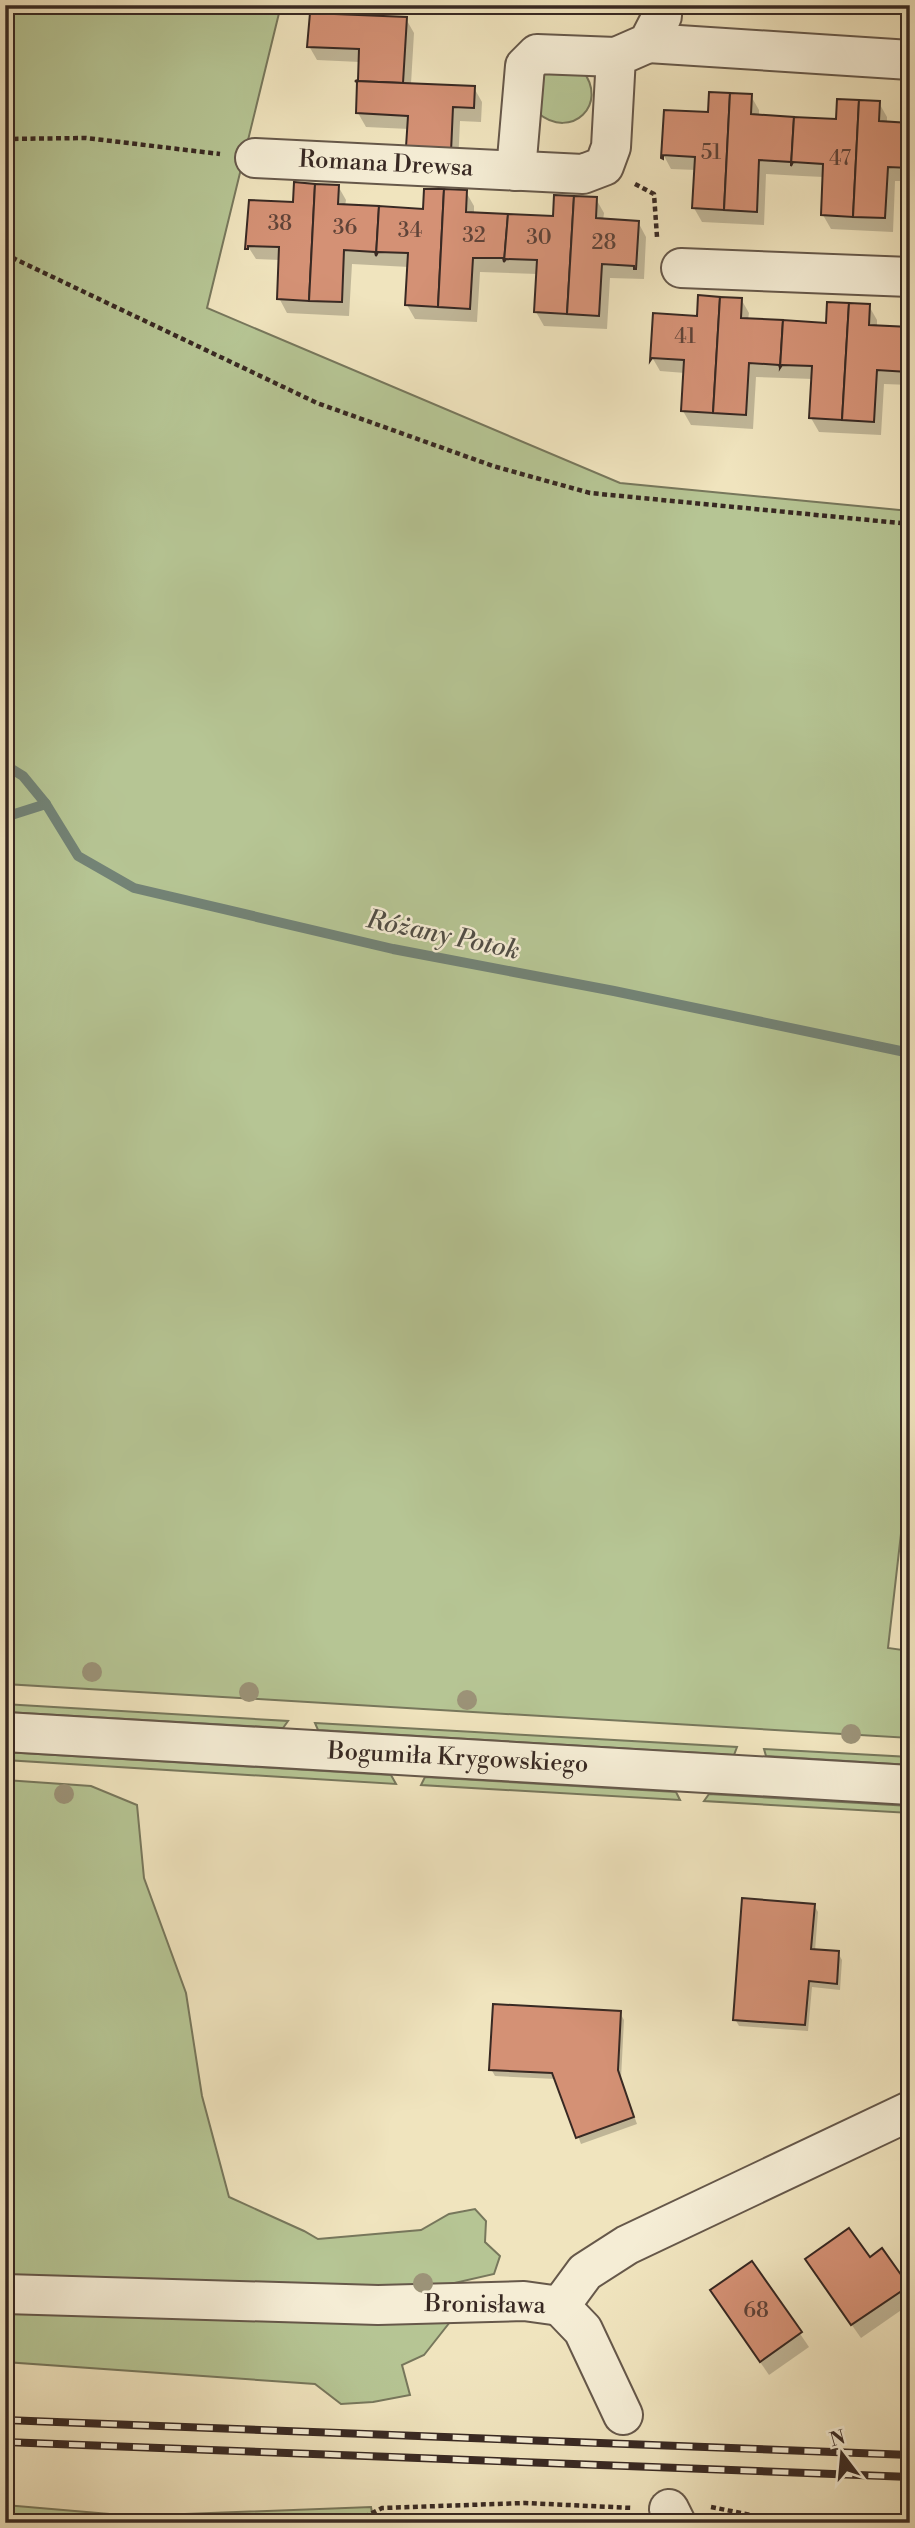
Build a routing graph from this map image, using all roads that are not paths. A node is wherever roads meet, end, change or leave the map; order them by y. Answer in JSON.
{"nodes":[{"id":1,"x":662,"y":5,"type":"edge"},
{"id":2,"x":632,"y":50,"type":"junction"},
{"id":3,"x":910,"y":60,"type":"edge"},
{"id":4,"x":255,"y":158,"type":"road end"},
{"id":5,"x":516,"y":171,"type":"junction"},
{"id":6,"x":681,"y":268,"type":"road end"},
{"id":7,"x":910,"y":277,"type":"edge"},
{"id":8,"x":5,"y":1732,"type":"edge"},
{"id":9,"x":910,"y":1785,"type":"edge"},
{"id":10,"x":910,"y":2111,"type":"edge"},
{"id":11,"x":5,"y":2294,"type":"edge"},
{"id":12,"x":560,"y":2306,"type":"junction"},
{"id":13,"x":623,"y":2415,"type":"dead end"}],
"edges":[{"from":1,"to":2,"type":"street"},
{"from":2,"to":3,"type":"street"},
{"from":2,"to":5,"type":"street","name":"Romana Drewsa"},
{"from":2,"to":5,"type":"street"},
{"from":4,"to":5,"type":"street","name":"Romana Drewsa"},
{"from":6,"to":7,"type":"street"},
{"from":8,"to":9,"type":"street","name":"Bogumiła Krygowskiego"},
{"from":10,"to":12,"type":"street","name":"Bronisława"},
{"from":11,"to":12,"type":"street","name":"Bronisława"},
{"from":12,"to":13,"type":"street"}]}
